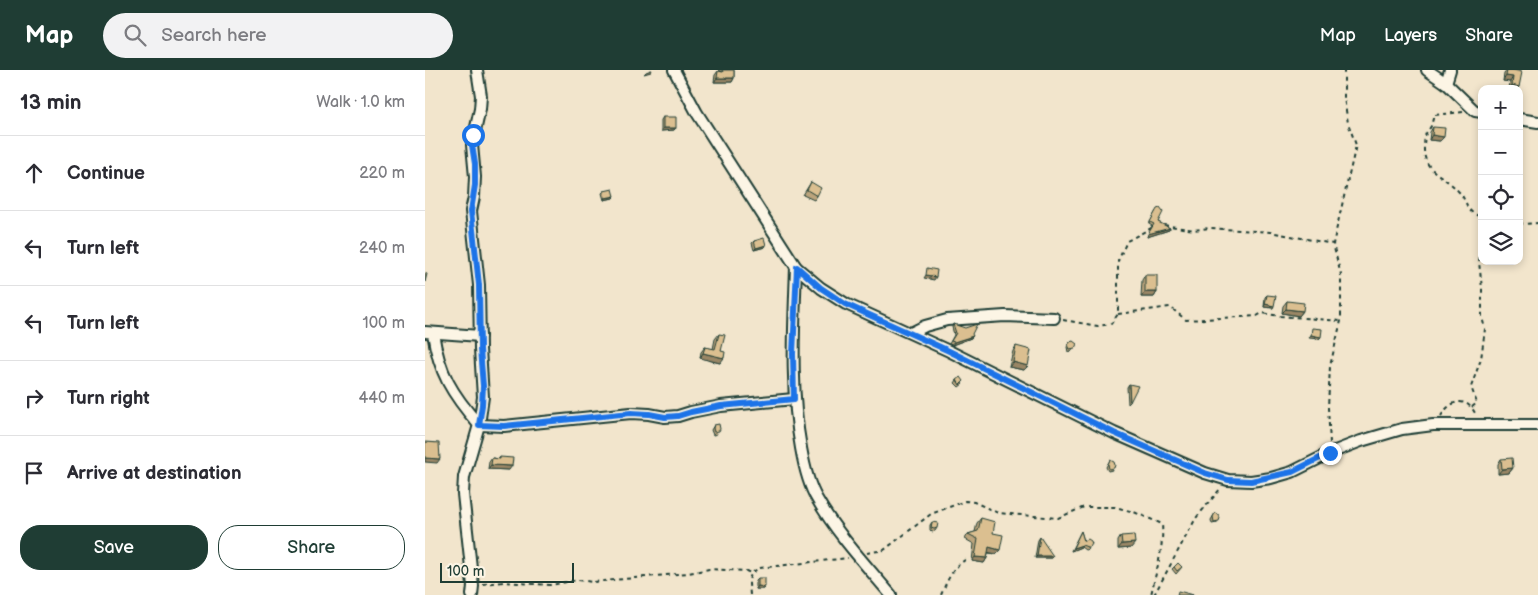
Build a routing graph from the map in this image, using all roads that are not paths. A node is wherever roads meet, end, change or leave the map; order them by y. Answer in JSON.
{"nodes":[{"id":1,"x":477,"y":70,"type":"edge"},
{"id":2,"x":675,"y":70,"type":"edge"},
{"id":3,"x":1427,"y":70,"type":"edge"},
{"id":4,"x":1450,"y":70,"type":"edge"},
{"id":5,"x":1446,"y":84,"type":"junction"},
{"id":6,"x":1478,"y":111,"type":"edge"},
{"id":7,"x":1523,"y":120,"type":"edge"},
{"id":8,"x":1538,"y":122,"type":"edge"},
{"id":9,"x":797,"y":267,"type":"junction"},
{"id":10,"x":1053,"y":318,"type":"road end"},
{"id":11,"x":429,"y":332,"type":"edge"},
{"id":12,"x":911,"y":333,"type":"junction"},
{"id":13,"x":480,"y":336,"type":"junction"},
{"id":14,"x":794,"y":399,"type":"junction"},
{"id":15,"x":479,"y":425,"type":"junction"},
{"id":16,"x":1538,"y":425,"type":"edge"},
{"id":17,"x":473,"y":590,"type":"edge"},
{"id":18,"x":891,"y":595,"type":"edge"}],
"edges":[{"from":1,"to":13,"type":"street"},
{"from":2,"to":9,"type":"street"},
{"from":3,"to":5,"type":"street"},
{"from":4,"to":5,"type":"street"},
{"from":5,"to":6,"type":"street"},
{"from":7,"to":8,"type":"street"},
{"from":9,"to":12,"type":"street"},
{"from":9,"to":14,"type":"street"},
{"from":10,"to":12,"type":"street"},
{"from":11,"to":13,"type":"street"},
{"from":11,"to":15,"type":"street"},
{"from":12,"to":16,"type":"street"},
{"from":13,"to":15,"type":"street"},
{"from":14,"to":15,"type":"street"},
{"from":14,"to":18,"type":"street"},
{"from":15,"to":17,"type":"street"}]}
